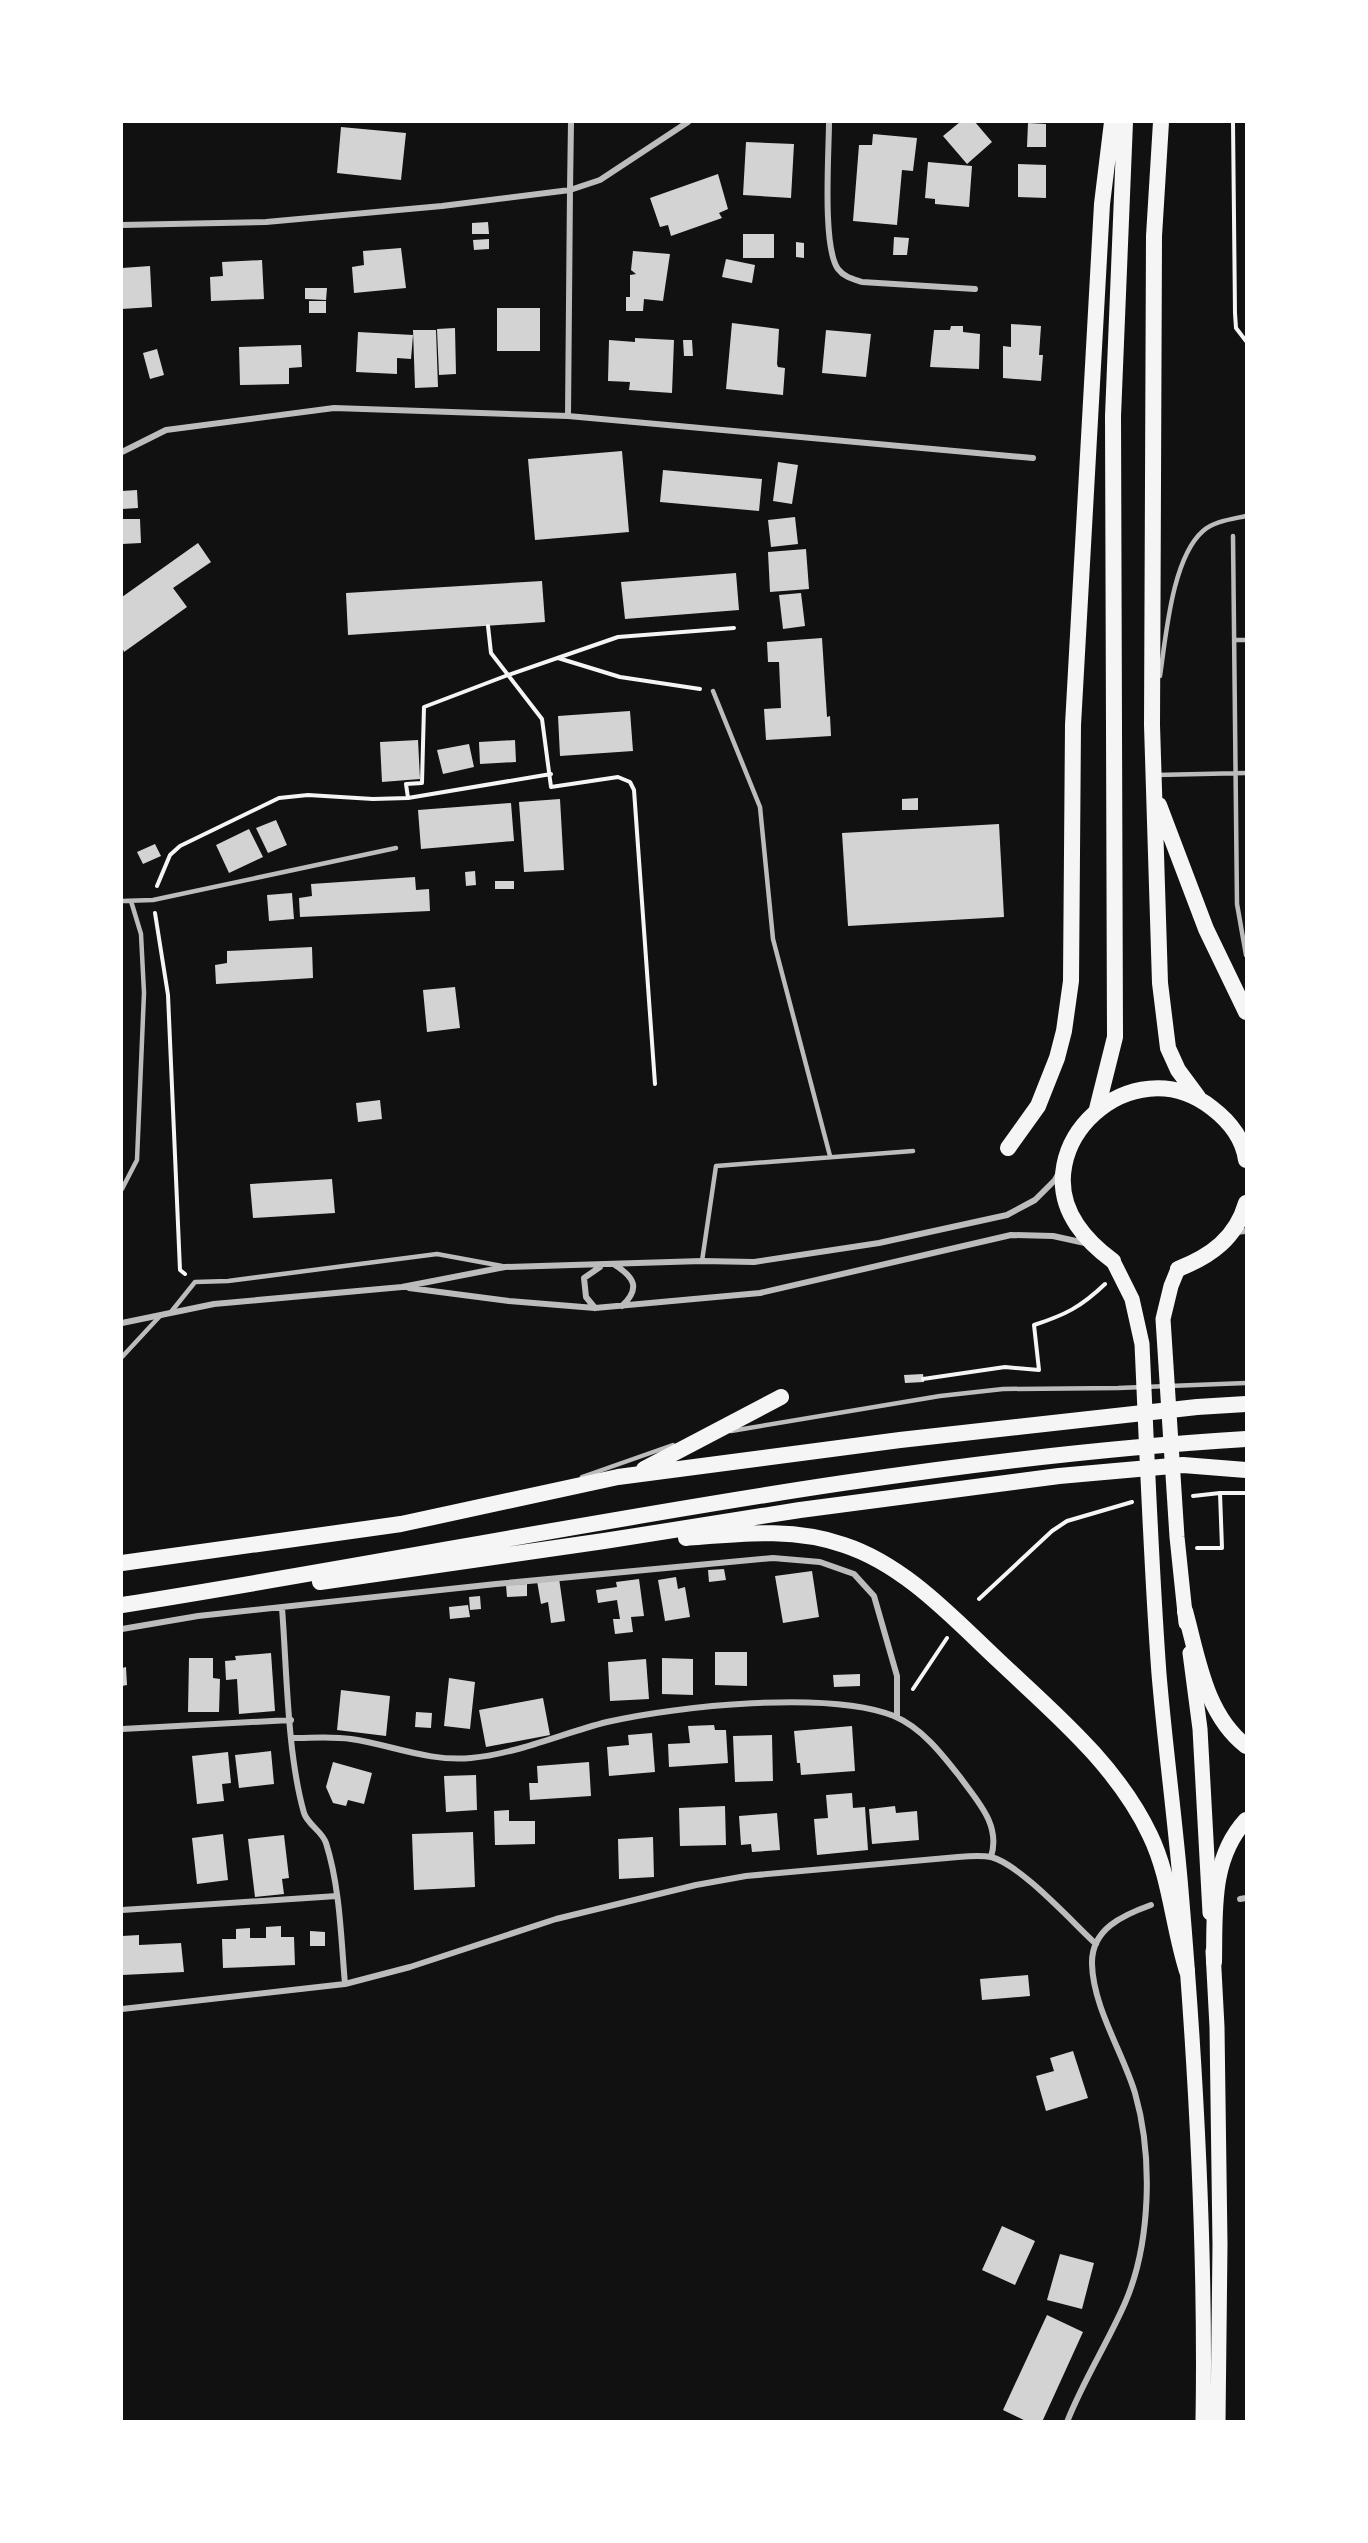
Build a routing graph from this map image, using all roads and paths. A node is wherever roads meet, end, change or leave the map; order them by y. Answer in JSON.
{"nodes":[{"id":1,"x":571,"y":122,"type":"edge"},
{"id":2,"x":688,"y":122,"type":"edge"},
{"id":3,"x":829,"y":122,"type":"edge"},
{"id":4,"x":1112,"y":122,"type":"edge"},
{"id":5,"x":1125,"y":122,"type":"edge"},
{"id":6,"x":1161,"y":122,"type":"edge"},
{"id":7,"x":1233,"y":122,"type":"edge"},
{"id":8,"x":570,"y":190,"type":"junction"},
{"id":9,"x":122,"y":225,"type":"edge"},
{"id":10,"x":975,"y":289,"type":"dead end"},
{"id":11,"x":1246,"y":341,"type":"edge"},
{"id":12,"x":568,"y":416,"type":"junction"},
{"id":13,"x":122,"y":452,"type":"edge"},
{"id":14,"x":1033,"y":458,"type":"dead end"},
{"id":15,"x":1246,"y":516,"type":"edge"},
{"id":16,"x":1233,"y":536,"type":"dead end"},
{"id":17,"x":488,"y":626,"type":"dead end"},
{"id":18,"x":734,"y":628,"type":"dead end"},
{"id":19,"x":1234,"y":640,"type":"junction"},
{"id":20,"x":1246,"y":640,"type":"edge"},
{"id":21,"x":557,"y":658,"type":"junction"},
{"id":22,"x":508,"y":675,"type":"junction"},
{"id":23,"x":713,"y":691,"type":"joint"},
{"id":24,"x":1152,"y":725,"type":"junction"},
{"id":25,"x":1236,"y":773,"type":"junction"},
{"id":26,"x":1246,"y":773,"type":"edge"},
{"id":27,"x":551,"y":774,"type":"junction"},
{"id":28,"x":1154,"y":775,"type":"junction"},
{"id":29,"x":1155,"y":795,"type":"junction"},
{"id":30,"x":408,"y":798,"type":"junction"},
{"id":31,"x":396,"y":848,"type":"dead end"},
{"id":32,"x":153,"y":900,"type":"junction"},
{"id":33,"x":122,"y":901,"type":"edge"},
{"id":34,"x":130,"y":901,"type":"junction"},
{"id":35,"x":1246,"y":955,"type":"edge"},
{"id":36,"x":1246,"y":1012,"type":"edge"},
{"id":37,"x":655,"y":1084,"type":"dead end"},
{"id":38,"x":1198,"y":1097,"type":"junction"},
{"id":39,"x":1097,"y":1109,"type":"junction"},
{"id":40,"x":1008,"y":1148,"type":"dead end"},
{"id":41,"x":913,"y":1151,"type":"dead end"},
{"id":42,"x":1246,"y":1154,"type":"edge"},
{"id":43,"x":830,"y":1156,"type":"junction"},
{"id":44,"x":1066,"y":1160,"type":"junction"},
{"id":45,"x":122,"y":1189,"type":"edge"},
{"id":46,"x":1246,"y":1203,"type":"edge"},
{"id":47,"x":1240,"y":1231,"type":"edge"},
{"id":48,"x":1091,"y":1245,"type":"junction"},
{"id":49,"x":1113,"y":1260,"type":"joint"},
{"id":50,"x":702,"y":1261,"type":"junction"},
{"id":51,"x":604,"y":1265,"type":"junction"},
{"id":52,"x":615,"y":1265,"type":"junction"},
{"id":53,"x":505,"y":1267,"type":"junction"},
{"id":54,"x":1178,"y":1269,"type":"joint"},
{"id":55,"x":195,"y":1282,"type":"junction"},
{"id":56,"x":1105,"y":1284,"type":"dead end"},
{"id":57,"x":402,"y":1287,"type":"junction"},
{"id":58,"x":622,"y":1306,"type":"junction"},
{"id":59,"x":595,"y":1308,"type":"junction"},
{"id":60,"x":170,"y":1314,"type":"junction"},
{"id":61,"x":160,"y":1316,"type":"junction"},
{"id":62,"x":122,"y":1323,"type":"edge"},
{"id":63,"x":122,"y":1357,"type":"edge"},
{"id":64,"x":923,"y":1379,"type":"dead end"},
{"id":65,"x":1246,"y":1383,"type":"edge"},
{"id":66,"x":1246,"y":1392,"type":"edge"},
{"id":67,"x":782,"y":1397,"type":"dead end"},
{"id":68,"x":1246,"y":1404,"type":"edge"},
{"id":69,"x":1197,"y":1407,"type":"junction"},
{"id":70,"x":710,"y":1434,"type":"junction"},
{"id":71,"x":1246,"y":1439,"type":"edge"},
{"id":72,"x":1246,"y":1470,"type":"edge"},
{"id":73,"x":634,"y":1475,"type":"junction"},
{"id":74,"x":1220,"y":1493,"type":"junction"},
{"id":75,"x":1246,"y":1493,"type":"edge"},
{"id":76,"x":1187,"y":1496,"type":"dead end"},
{"id":77,"x":516,"y":1500,"type":"junction"},
{"id":78,"x":1143,"y":1501,"type":"dead end"},
{"id":79,"x":604,"y":1541,"type":"junction"},
{"id":80,"x":1196,"y":1549,"type":"dead end"},
{"id":81,"x":122,"y":1563,"type":"edge"},
{"id":82,"x":159,"y":1599,"type":"junction"},
{"id":83,"x":979,"y":1599,"type":"dead end"},
{"id":84,"x":122,"y":1605,"type":"edge"},
{"id":85,"x":282,"y":1608,"type":"junction"},
{"id":86,"x":1185,"y":1611,"type":"junction"},
{"id":87,"x":122,"y":1629,"type":"edge"},
{"id":88,"x":949,"y":1636,"type":"dead end"},
{"id":89,"x":897,"y":1703,"type":"junction"},
{"id":90,"x":897,"y":1717,"type":"junction"},
{"id":91,"x":291,"y":1720,"type":"junction"},
{"id":92,"x":122,"y":1729,"type":"edge"},
{"id":93,"x":292,"y":1738,"type":"junction"},
{"id":94,"x":1246,"y":1746,"type":"edge"},
{"id":95,"x":1246,"y":1820,"type":"edge"},
{"id":96,"x":991,"y":1857,"type":"junction"},
{"id":97,"x":337,"y":1896,"type":"junction"},
{"id":98,"x":1151,"y":1905,"type":"dead end"},
{"id":99,"x":122,"y":1910,"type":"edge"},
{"id":100,"x":1096,"y":1944,"type":"junction"},
{"id":101,"x":1214,"y":1962,"type":"junction"},
{"id":102,"x":1187,"y":1971,"type":"junction"},
{"id":103,"x":345,"y":1984,"type":"junction"},
{"id":104,"x":122,"y":2009,"type":"edge"},
{"id":105,"x":1067,"y":2421,"type":"edge"},
{"id":106,"x":1203,"y":2421,"type":"edge"},
{"id":107,"x":1218,"y":2421,"type":"edge"}],
"edges":[{"from":1,"to":8,"type":"street"},
{"from":2,"to":8,"type":"street"},
{"from":3,"to":10,"type":"street"},
{"from":4,"to":40,"type":"highway"},
{"from":5,"to":39,"type":"highway"},
{"from":6,"to":24,"type":"highway"},
{"from":7,"to":11,"type":"path"},
{"from":8,"to":9,"type":"street"},
{"from":8,"to":12,"type":"street"},
{"from":12,"to":13,"type":"street"},
{"from":12,"to":14,"type":"street"},
{"from":15,"to":24,"type":"lane"},
{"from":16,"to":19,"type":"lane"},
{"from":17,"to":22,"type":"path"},
{"from":18,"to":21,"type":"path"},
{"from":19,"to":20,"type":"lane"},
{"from":19,"to":25,"type":"lane"},
{"from":21,"to":22,"type":"path"},
{"from":21,"to":23,"type":"path"},
{"from":22,"to":27,"type":"path"},
{"from":22,"to":30,"type":"path"},
{"from":23,"to":43,"type":"lane"},
{"from":24,"to":28,"type":"highway"},
{"from":25,"to":26,"type":"lane"},
{"from":25,"to":28,"type":"lane"},
{"from":25,"to":35,"type":"lane"},
{"from":27,"to":30,"type":"path"},
{"from":27,"to":37,"type":"path"},
{"from":28,"to":29,"type":"highway"},
{"from":29,"to":36,"type":"highway"},
{"from":29,"to":38,"type":"highway"},
{"from":30,"to":32,"type":"path"},
{"from":31,"to":32,"type":"lane"},
{"from":32,"to":34,"type":"lane"},
{"from":32,"to":55,"type":"path"},
{"from":33,"to":34,"type":"lane"},
{"from":34,"to":45,"type":"lane"},
{"from":38,"to":39,"type":"highway"},
{"from":38,"to":42,"type":"highway"},
{"from":39,"to":44,"type":"highway"},
{"from":41,"to":43,"type":"lane"},
{"from":43,"to":50,"type":"lane"},
{"from":44,"to":48,"type":"highway"},
{"from":44,"to":50,"type":"street"},
{"from":46,"to":47,"type":"highway"},
{"from":47,"to":54,"type":"highway"},
{"from":48,"to":49,"type":"highway"},
{"from":48,"to":58,"type":"street"},
{"from":49,"to":102,"type":"main road"},
{"from":50,"to":52,"type":"street"},
{"from":51,"to":52,"type":"street"},
{"from":51,"to":53,"type":"street"},
{"from":51,"to":59,"type":"street"},
{"from":52,"to":58,"type":"street"},
{"from":53,"to":55,"type":"lane"},
{"from":53,"to":57,"type":"street"},
{"from":54,"to":86,"type":"main road"},
{"from":55,"to":60,"type":"lane"},
{"from":56,"to":64,"type":"path"},
{"from":57,"to":59,"type":"street"},
{"from":57,"to":60,"type":"street"},
{"from":58,"to":59,"type":"street"},
{"from":60,"to":61,"type":"street"},
{"from":61,"to":62,"type":"street"},
{"from":61,"to":63,"type":"lane"},
{"from":65,"to":70,"type":"lane"},
{"from":66,"to":69,"type":"highway"},
{"from":67,"to":70,"type":"highway"},
{"from":68,"to":69,"type":"highway"},
{"from":69,"to":73,"type":"highway"},
{"from":70,"to":73,"type":"highway"},
{"from":70,"to":77,"type":"lane"},
{"from":71,"to":82,"type":"highway"},
{"from":72,"to":79,"type":"highway"},
{"from":73,"to":77,"type":"highway"},
{"from":74,"to":75,"type":"path"},
{"from":74,"to":76,"type":"path"},
{"from":74,"to":80,"type":"path"},
{"from":77,"to":81,"type":"highway"},
{"from":78,"to":83,"type":"path"},
{"from":79,"to":82,"type":"highway"},
{"from":79,"to":102,"type":"highway"},
{"from":82,"to":84,"type":"highway"},
{"from":85,"to":87,"type":"street"},
{"from":85,"to":89,"type":"street"},
{"from":85,"to":91,"type":"street"},
{"from":86,"to":94,"type":"highway"},
{"from":86,"to":101,"type":"main road"},
{"from":88,"to":89,"type":"path"},
{"from":89,"to":90,"type":"street"},
{"from":90,"to":93,"type":"street"},
{"from":90,"to":96,"type":"street"},
{"from":91,"to":92,"type":"street"},
{"from":91,"to":93,"type":"street"},
{"from":93,"to":97,"type":"street"},
{"from":95,"to":101,"type":"highway"},
{"from":96,"to":100,"type":"street"},
{"from":96,"to":103,"type":"street"},
{"from":97,"to":99,"type":"street"},
{"from":97,"to":103,"type":"street"},
{"from":98,"to":100,"type":"street"},
{"from":100,"to":105,"type":"street"},
{"from":101,"to":107,"type":"main road"},
{"from":102,"to":106,"type":"main road"},
{"from":103,"to":104,"type":"street"}]}
